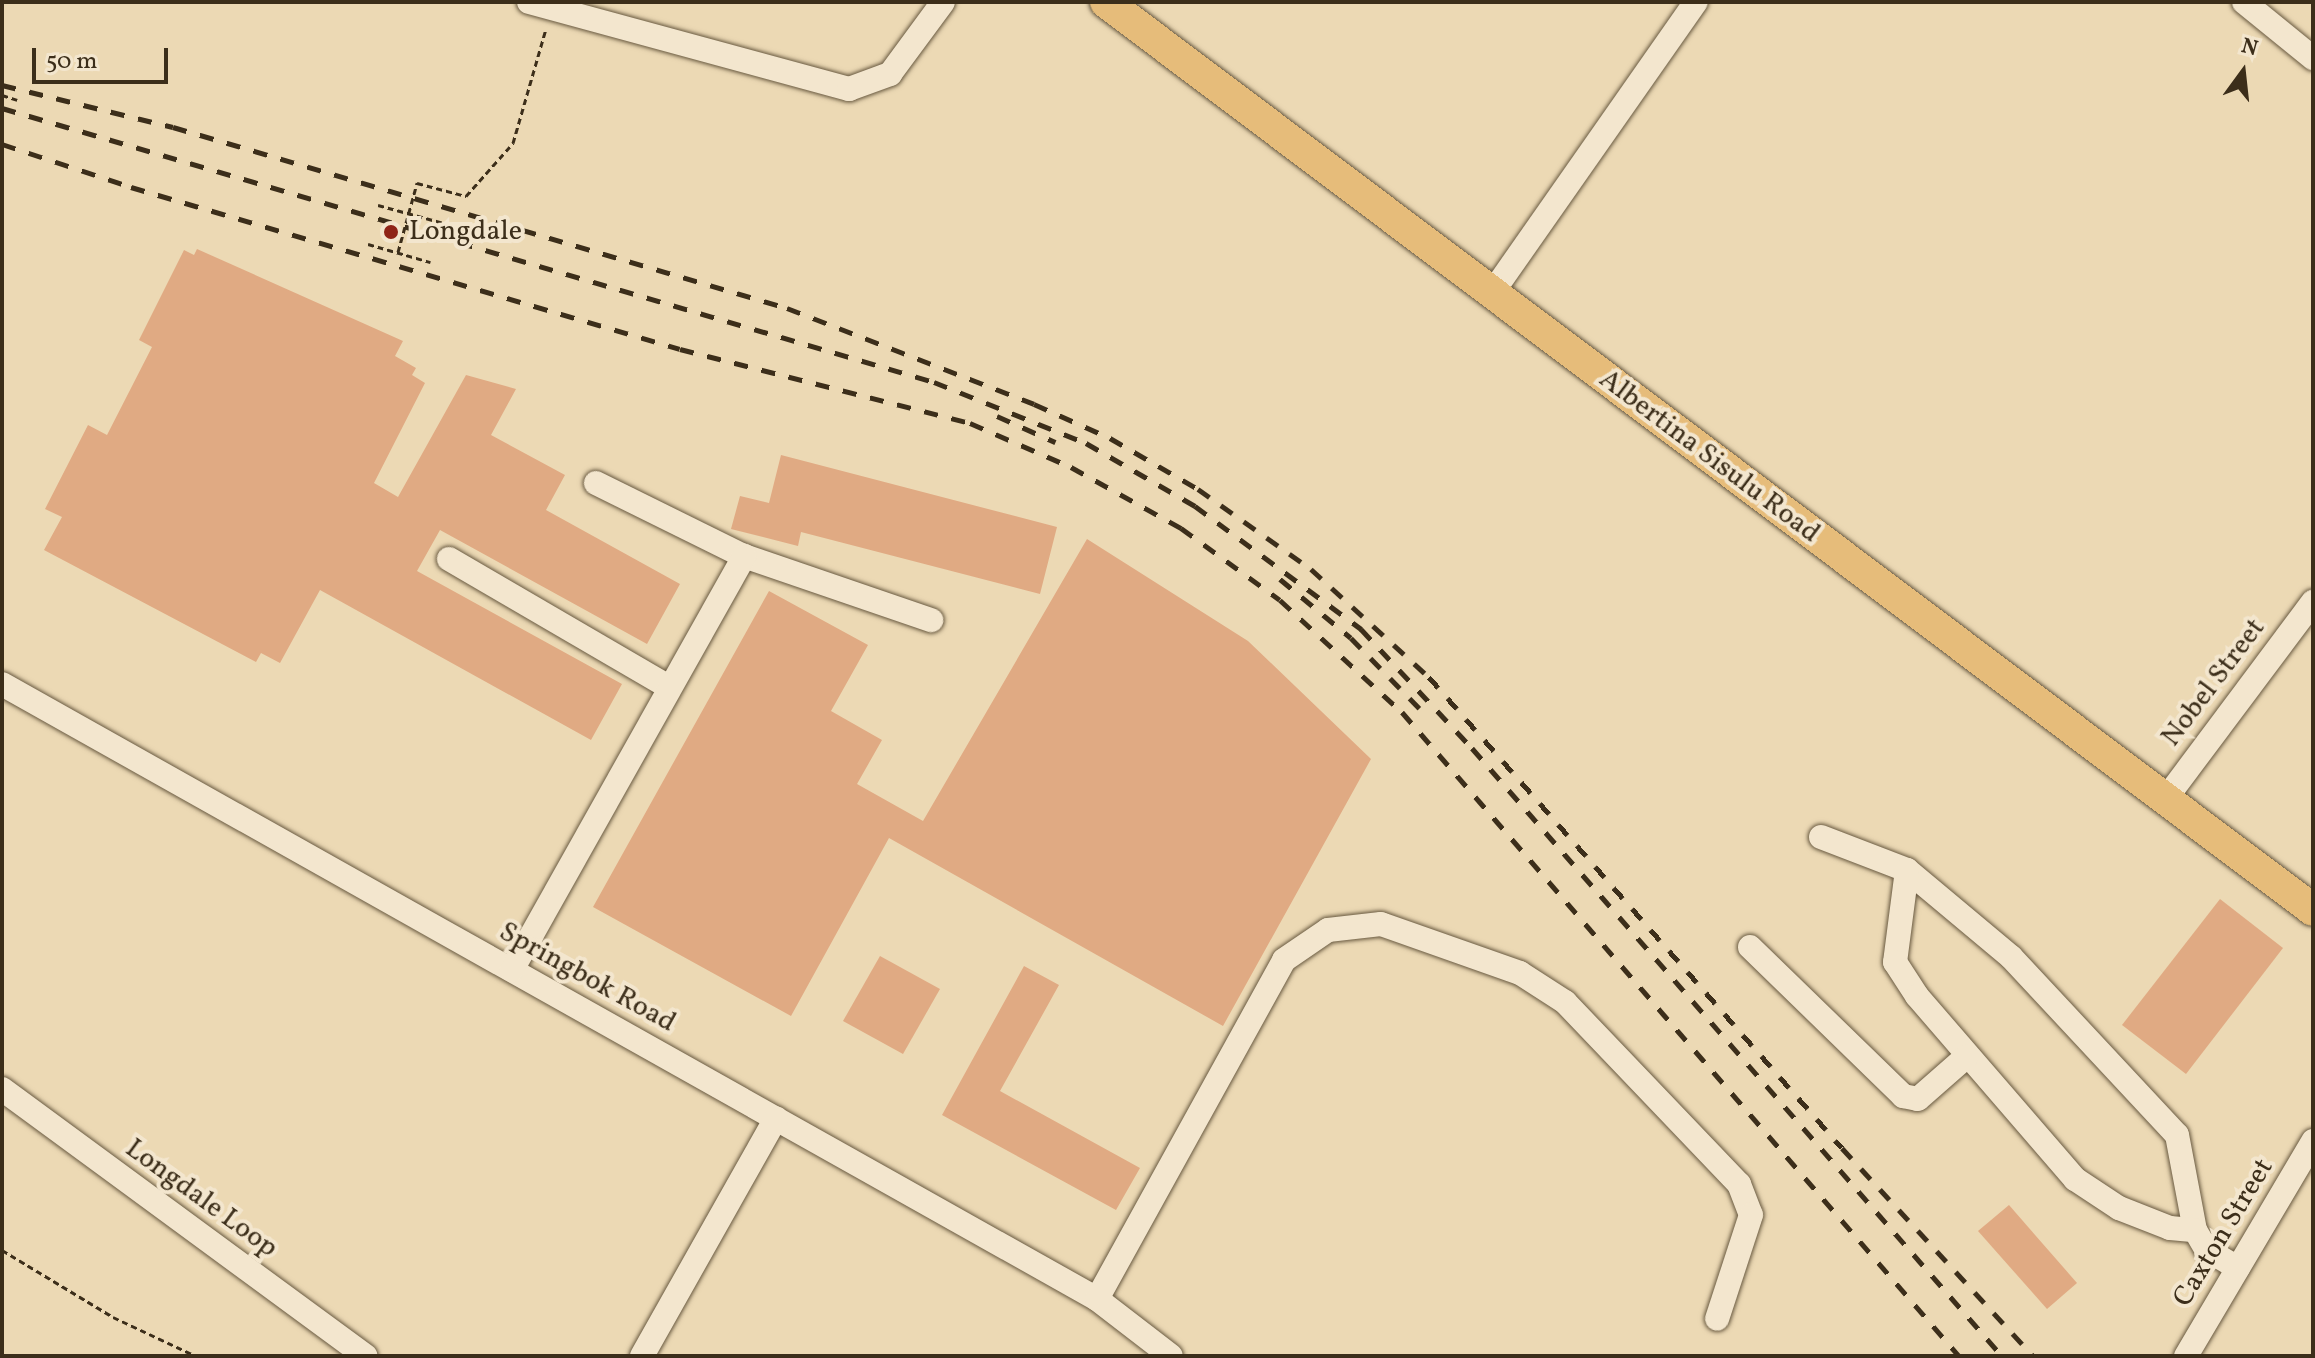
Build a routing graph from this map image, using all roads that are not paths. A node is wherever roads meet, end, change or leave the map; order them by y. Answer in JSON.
{"nodes":[{"id":1,"x":943,"y":2,"type":"edge"},
{"id":2,"x":1106,"y":2,"type":"edge"},
{"id":3,"x":1696,"y":2,"type":"edge"},
{"id":4,"x":2244,"y":2,"type":"edge"},
{"id":5,"x":541,"y":5,"type":"edge"},
{"id":6,"x":2313,"y":58,"type":"edge"},
{"id":7,"x":1492,"y":293,"type":"junction"},
{"id":8,"x":596,"y":483,"type":"dead end"},
{"id":9,"x":744,"y":556,"type":"junction"},
{"id":10,"x":449,"y":559,"type":"dead end"},
{"id":11,"x":2313,"y":602,"type":"edge"},
{"id":12,"x":931,"y":620,"type":"dead end"},
{"id":13,"x":2,"y":684,"type":"edge"},
{"id":14,"x":669,"y":687,"type":"junction"},
{"id":15,"x":2164,"y":801,"type":"junction"},
{"id":16,"x":1821,"y":837,"type":"dead end"},
{"id":17,"x":1907,"y":870,"type":"junction"},
{"id":18,"x":2313,"y":910,"type":"edge"},
{"id":19,"x":1750,"y":947,"type":"dead end"},
{"id":20,"x":512,"y":970,"type":"junction"},
{"id":21,"x":1966,"y":1057,"type":"junction"},
{"id":22,"x":2,"y":1089,"type":"edge"},
{"id":23,"x":776,"y":1118,"type":"junction"},
{"id":24,"x":2313,"y":1141,"type":"edge"},
{"id":25,"x":2195,"y":1230,"type":"junction"},
{"id":26,"x":2238,"y":1268,"type":"junction"},
{"id":27,"x":1097,"y":1299,"type":"junction"},
{"id":28,"x":1717,"y":1319,"type":"dead end"},
{"id":29,"x":1138,"y":1331,"type":"junction"},
{"id":30,"x":365,"y":1356,"type":"edge"},
{"id":31,"x":642,"y":1356,"type":"edge"},
{"id":32,"x":1152,"y":1356,"type":"edge"},
{"id":33,"x":1171,"y":1356,"type":"edge"},
{"id":34,"x":2186,"y":1356,"type":"edge"}],
"edges":[{"from":1,"to":5,"type":"street"},
{"from":2,"to":7,"type":"main road","name":"Albertina Sisulu Road"},
{"from":3,"to":7,"type":"street"},
{"from":4,"to":6,"type":"street"},
{"from":7,"to":15,"type":"main road","name":"Albertina Sisulu Road"},
{"from":8,"to":9,"type":"street"},
{"from":9,"to":12,"type":"street"},
{"from":9,"to":14,"type":"street"},
{"from":10,"to":14,"type":"street"},
{"from":11,"to":15,"type":"street","name":"Nobel Street"},
{"from":13,"to":20,"type":"street","name":"Springbok Road"},
{"from":14,"to":20,"type":"street"},
{"from":15,"to":18,"type":"main road","name":"Albertina Sisulu Road"},
{"from":16,"to":17,"type":"street"},
{"from":17,"to":21,"type":"street"},
{"from":17,"to":25,"type":"street"},
{"from":19,"to":21,"type":"street"},
{"from":20,"to":23,"type":"street","name":"Springbok Road"},
{"from":21,"to":25,"type":"street"},
{"from":22,"to":30,"type":"street","name":"Longdale Loop"},
{"from":23,"to":27,"type":"street","name":"Springbok Road"},
{"from":23,"to":31,"type":"street"},
{"from":24,"to":26,"type":"street","name":"Caxton Street"},
{"from":25,"to":26,"type":"street"},
{"from":26,"to":34,"type":"street","name":"Caxton Street"},
{"from":27,"to":28,"type":"street"},
{"from":27,"to":29,"type":"street","name":"Springbok Road"},
{"from":29,"to":32,"type":"street","name":"Springbok Road"},
{"from":29,"to":33,"type":"street","name":"Springbok Road"}]}
